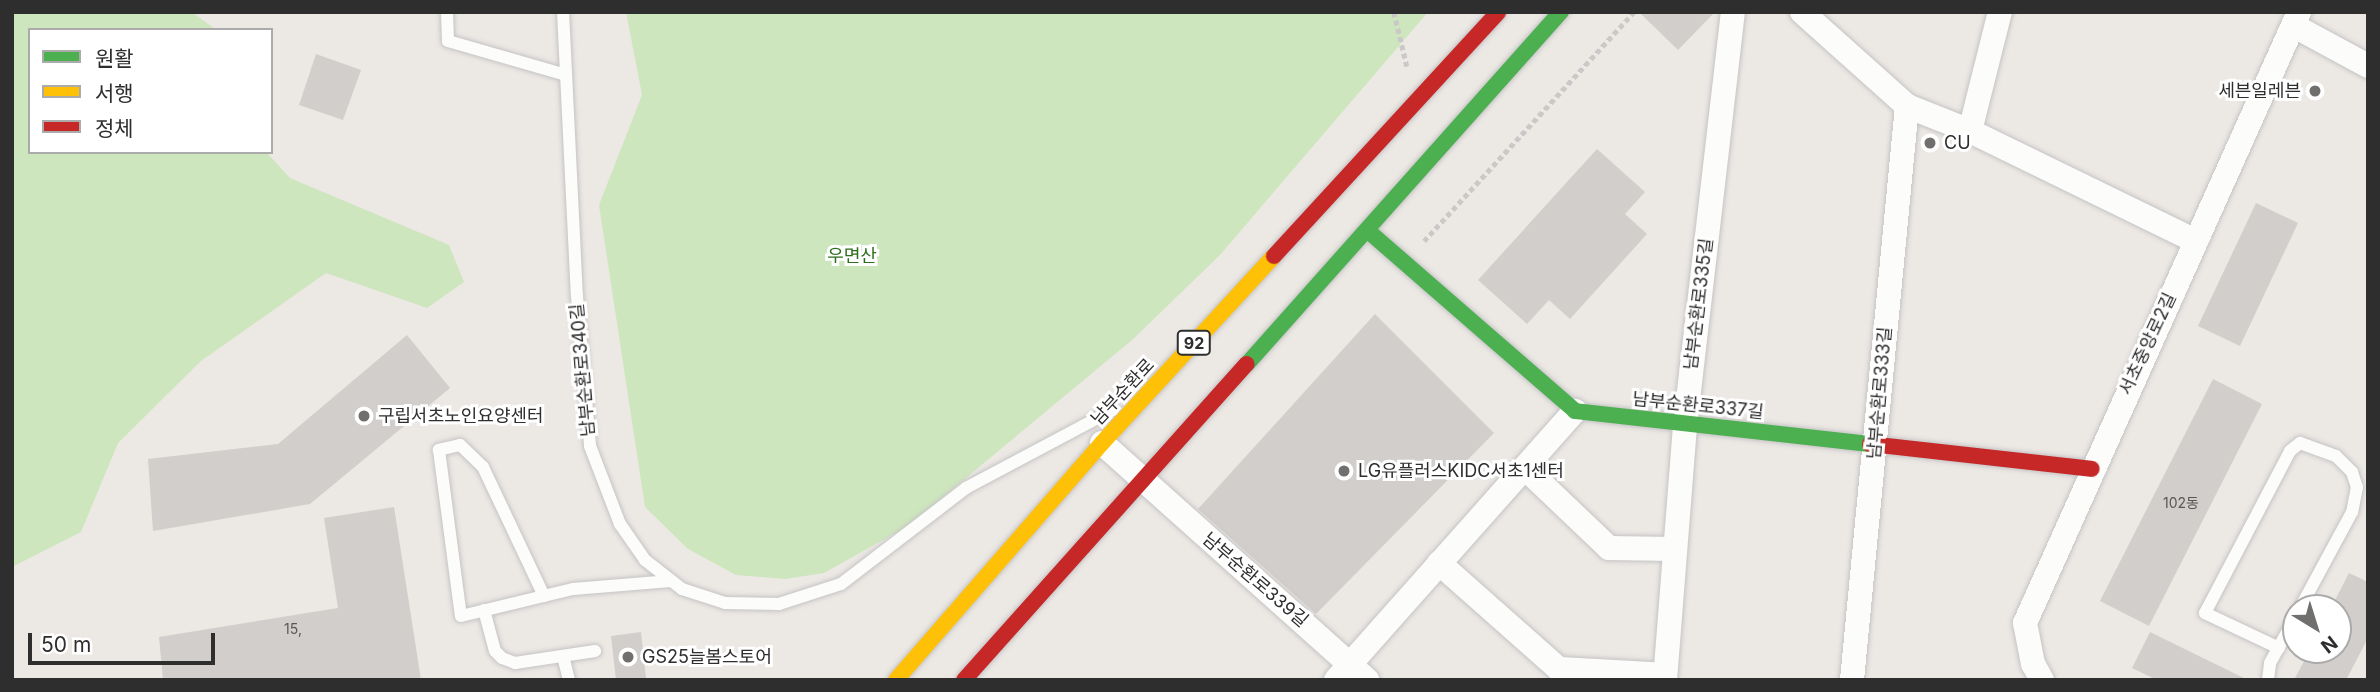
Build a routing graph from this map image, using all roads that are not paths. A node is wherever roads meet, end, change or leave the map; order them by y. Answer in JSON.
{"nodes":[{"id":1,"x":447,"y":12,"type":"edge"},
{"id":2,"x":563,"y":12,"type":"edge"},
{"id":3,"x":1498,"y":12,"type":"edge"},
{"id":4,"x":1561,"y":12,"type":"edge"},
{"id":5,"x":1733,"y":12,"type":"edge"},
{"id":6,"x":1801,"y":12,"type":"edge"},
{"id":7,"x":2000,"y":12,"type":"edge"},
{"id":8,"x":2297,"y":19,"type":"edge"},
{"id":9,"x":2368,"y":66,"type":"edge"},
{"id":10,"x":566,"y":75,"type":"junction"},
{"id":11,"x":1907,"y":106,"type":"junction"},
{"id":12,"x":1970,"y":131,"type":"junction"},
{"id":13,"x":1367,"y":230,"type":"junction"},
{"id":14,"x":2196,"y":241,"type":"junction"},
{"id":15,"x":1148,"y":392,"type":"junction"},
{"id":16,"x":1575,"y":411,"type":"junction"},
{"id":17,"x":1685,"y":426,"type":"junction"},
{"id":18,"x":1875,"y":442,"type":"junction"},
{"id":19,"x":1102,"y":443,"type":"junction"},
{"id":20,"x":1525,"y":468,"type":"junction"},
{"id":21,"x":2092,"y":469,"type":"junction"},
{"id":22,"x":1142,"y":481,"type":"junction"},
{"id":23,"x":1675,"y":549,"type":"junction"},
{"id":24,"x":1439,"y":563,"type":"junction"},
{"id":25,"x":671,"y":581,"type":"junction"},
{"id":26,"x":2308,"y":594,"type":"edge"},
{"id":27,"x":544,"y":596,"type":"junction"},
{"id":28,"x":484,"y":610,"type":"junction"},
{"id":29,"x":2282,"y":642,"type":"edge"},
{"id":30,"x":2279,"y":648,"type":"junction"},
{"id":31,"x":595,"y":651,"type":"dead end"},
{"id":32,"x":563,"y":656,"type":"junction"},
{"id":33,"x":1351,"y":675,"type":"edge"},
{"id":34,"x":1665,"y":677,"type":"edge"},
{"id":35,"x":569,"y":680,"type":"edge"},
{"id":36,"x":896,"y":680,"type":"edge"},
{"id":37,"x":964,"y":680,"type":"edge"},
{"id":38,"x":1852,"y":680,"type":"edge"},
{"id":39,"x":2042,"y":680,"type":"edge"},
{"id":40,"x":2268,"y":680,"type":"edge"}],
"edges":[{"from":1,"to":10,"type":"lane"},
{"from":2,"to":10,"type":"lane","name":"남부순환로340길"},
{"from":3,"to":15,"type":"main road","name":"남부순환로","number":"92"},
{"from":4,"to":13,"type":"main road"},
{"from":5,"to":17,"type":"street","name":"남부순환로335길"},
{"from":6,"to":11,"type":"street"},
{"from":7,"to":12,"type":"street"},
{"from":8,"to":9,"type":"street"},
{"from":8,"to":14,"type":"street","name":"서초중앙로2길"},
{"from":10,"to":25,"type":"lane","name":"남부순환로340길"},
{"from":11,"to":12,"type":"street"},
{"from":11,"to":18,"type":"street","name":"남부순환로333길"},
{"from":12,"to":14,"type":"street"},
{"from":13,"to":16,"type":"main road"},
{"from":13,"to":22,"type":"main road"},
{"from":14,"to":21,"type":"street","name":"서초중앙로2길"},
{"from":15,"to":19,"type":"main road","name":"남부순환로","number":"92"},
{"from":15,"to":25,"type":"lane","name":"남부순환로340길"},
{"from":16,"to":17,"type":"main road","name":"남부순환로337길"},
{"from":16,"to":20,"type":"street"},
{"from":17,"to":18,"type":"main road","name":"남부순환로337길"},
{"from":17,"to":23,"type":"street","name":"남부순환로335길"},
{"from":18,"to":21,"type":"main road","name":"남부순환로337길"},
{"from":18,"to":38,"type":"street","name":"남부순환로333길"},
{"from":19,"to":22,"type":"street","name":"남부순환로339길"},
{"from":19,"to":36,"type":"main road","name":"남부순환로","number":"92"},
{"from":20,"to":23,"type":"street"},
{"from":20,"to":24,"type":"street"},
{"from":21,"to":39,"type":"street","name":"서초중앙로2길"},
{"from":22,"to":33,"type":"street","name":"남부순환로339길"},
{"from":22,"to":37,"type":"main road"},
{"from":23,"to":34,"type":"street","name":"남부순환로335길"},
{"from":24,"to":33,"type":"street"},
{"from":24,"to":34,"type":"street"},
{"from":25,"to":27,"type":"lane"},
{"from":26,"to":30,"type":"lane"},
{"from":27,"to":28,"type":"lane"},
{"from":27,"to":28,"type":"lane"},
{"from":28,"to":32,"type":"lane"},
{"from":29,"to":30,"type":"lane"},
{"from":30,"to":40,"type":"lane"},
{"from":31,"to":32,"type":"lane"},
{"from":32,"to":35,"type":"lane"}]}
